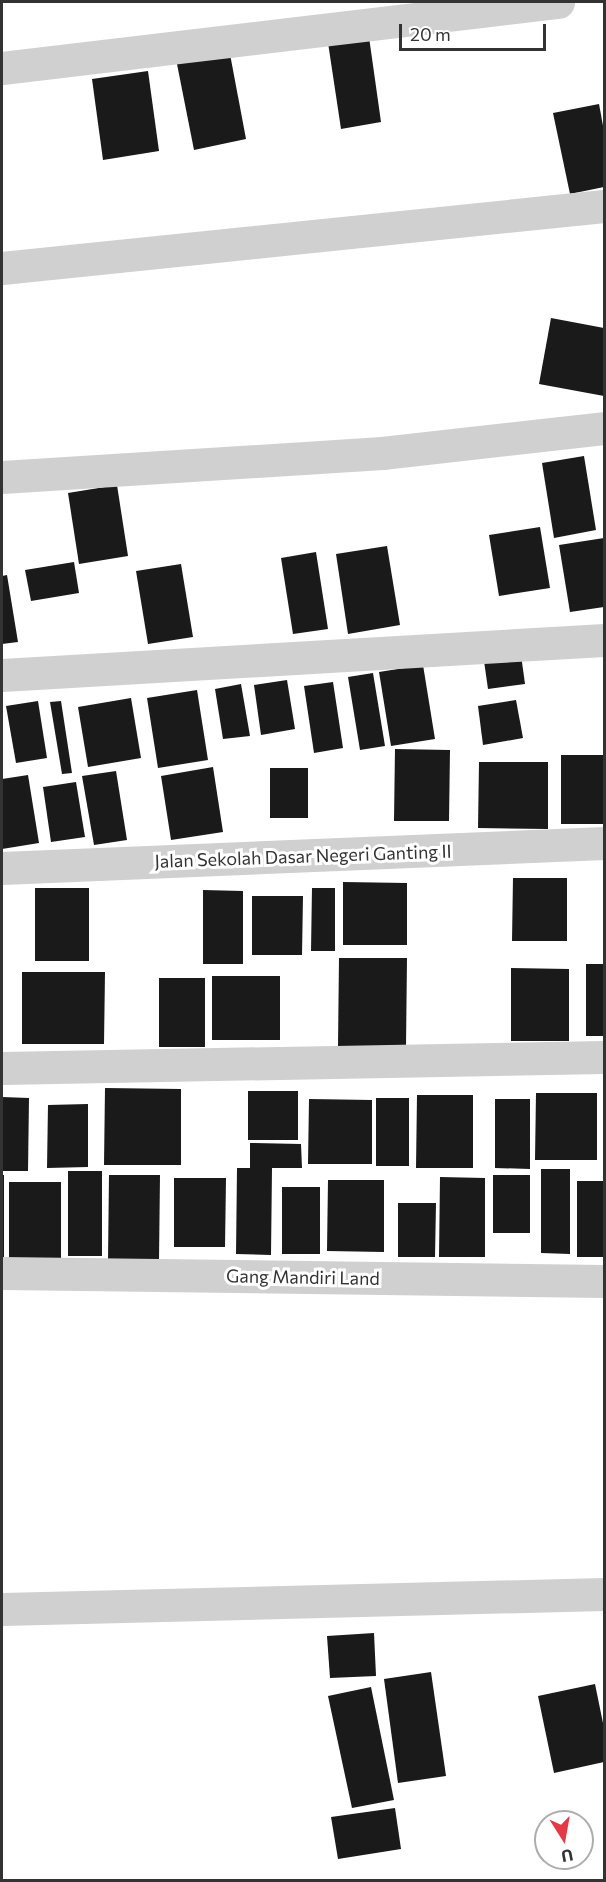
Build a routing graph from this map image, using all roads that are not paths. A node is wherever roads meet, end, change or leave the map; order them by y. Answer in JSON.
{"nodes":[{"id":1,"x":558,"y":2,"type":"edge"},
{"id":2,"x":2,"y":68,"type":"edge"},
{"id":3,"x":604,"y":206,"type":"edge"},
{"id":4,"x":2,"y":268,"type":"edge"},
{"id":5,"x":604,"y":428,"type":"edge"},
{"id":6,"x":2,"y":477,"type":"edge"},
{"id":7,"x":604,"y":640,"type":"edge"},
{"id":8,"x":2,"y":675,"type":"edge"},
{"id":9,"x":604,"y":843,"type":"edge"},
{"id":10,"x":2,"y":868,"type":"edge"},
{"id":11,"x":604,"y":1057,"type":"edge"},
{"id":12,"x":2,"y":1068,"type":"edge"},
{"id":13,"x":2,"y":1273,"type":"edge"},
{"id":14,"x":604,"y":1281,"type":"edge"},
{"id":15,"x":604,"y":1594,"type":"edge"},
{"id":16,"x":2,"y":1609,"type":"edge"}],
"edges":[{"from":1,"to":2,"type":"street"},
{"from":3,"to":4,"type":"street"},
{"from":5,"to":6,"type":"street"},
{"from":7,"to":8,"type":"street"},
{"from":9,"to":10,"type":"street","name":"Jalan Sekolah Dasar Negeri Ganting II"},
{"from":11,"to":12,"type":"street"},
{"from":13,"to":14,"type":"street","name":"Gang Mandiri Land"},
{"from":15,"to":16,"type":"street"}]}
